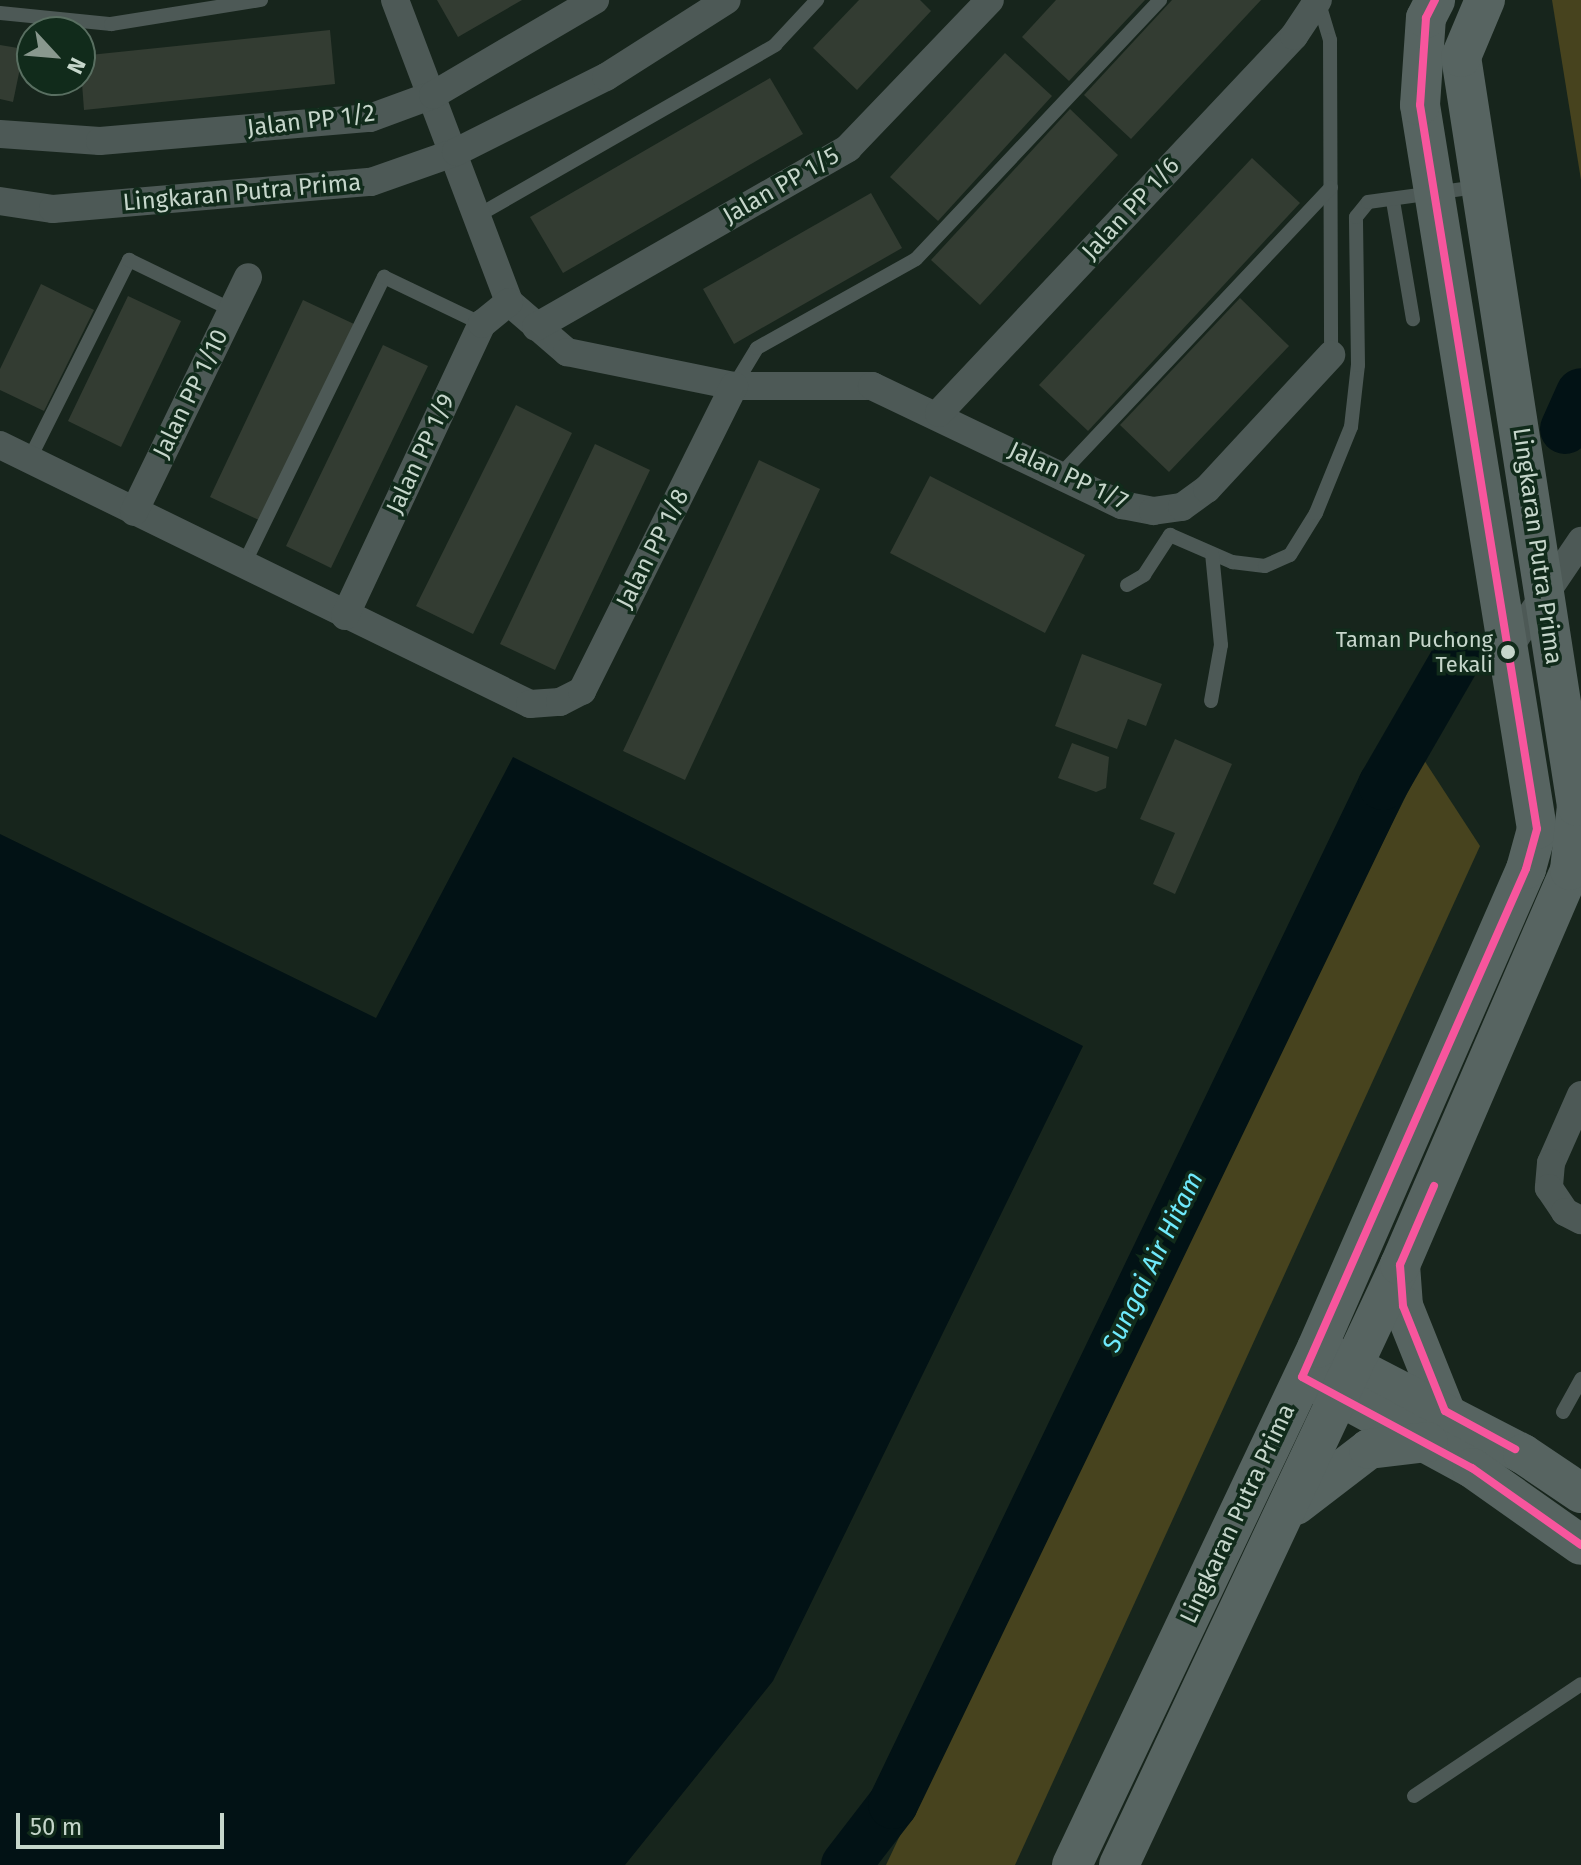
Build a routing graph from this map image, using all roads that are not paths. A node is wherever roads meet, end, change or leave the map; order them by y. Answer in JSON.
{"nodes":[{"id":1,"x":261,"y":0,"type":"edge"},
{"id":2,"x":395,"y":0,"type":"edge"},
{"id":3,"x":595,"y":0,"type":"edge"},
{"id":4,"x":727,"y":0,"type":"edge"},
{"id":5,"x":817,"y":0,"type":"edge"},
{"id":6,"x":990,"y":0,"type":"edge"},
{"id":7,"x":1160,"y":0,"type":"edge"},
{"id":8,"x":1318,"y":0,"type":"edge"},
{"id":9,"x":1435,"y":0,"type":"edge"},
{"id":10,"x":1485,"y":0,"type":"edge"},
{"id":11,"x":0,"y":13,"type":"edge"},
{"id":12,"x":433,"y":95,"type":"junction"},
{"id":13,"x":0,"y":134,"type":"edge"},
{"id":14,"x":456,"y":152,"type":"junction"},
{"id":15,"x":1482,"y":186,"type":"junction"},
{"id":16,"x":1331,"y":187,"type":"junction"},
{"id":17,"x":1434,"y":198,"type":"junction"},
{"id":18,"x":0,"y":201,"type":"edge"},
{"id":19,"x":1393,"y":201,"type":"junction"},
{"id":20,"x":477,"y":216,"type":"junction"},
{"id":21,"x":248,"y":277,"type":"dead end"},
{"id":22,"x":509,"y":302,"type":"junction"},
{"id":23,"x":232,"y":310,"type":"junction"},
{"id":24,"x":1413,"y":319,"type":"dead end"},
{"id":25,"x":482,"y":324,"type":"junction"},
{"id":26,"x":536,"y":327,"type":"junction"},
{"id":27,"x":1331,"y":355,"type":"joint"},
{"id":28,"x":734,"y":386,"type":"junction"},
{"id":29,"x":939,"y":413,"type":"junction"},
{"id":30,"x":0,"y":445,"type":"edge"},
{"id":31,"x":29,"y":460,"type":"junction"},
{"id":32,"x":1060,"y":475,"type":"junction"},
{"id":33,"x":134,"y":512,"type":"junction"},
{"id":34,"x":1581,"y":541,"type":"edge"},
{"id":35,"x":1212,"y":554,"type":"junction"},
{"id":36,"x":243,"y":566,"type":"junction"},
{"id":37,"x":1127,"y":585,"type":"dead end"},
{"id":38,"x":1544,"y":598,"type":"junction"},
{"id":39,"x":345,"y":616,"type":"junction"},
{"id":40,"x":1510,"y":646,"type":"junction"},
{"id":41,"x":1211,"y":701,"type":"dead end"},
{"id":42,"x":1581,"y":1095,"type":"edge"},
{"id":43,"x":1581,"y":1220,"type":"edge"},
{"id":44,"x":1400,"y":1265,"type":"junction"},
{"id":45,"x":1309,"y":1363,"type":"junction"},
{"id":46,"x":1581,"y":1379,"type":"edge"},
{"id":47,"x":1347,"y":1381,"type":"junction"},
{"id":48,"x":1563,"y":1412,"type":"dead end"},
{"id":49,"x":1437,"y":1427,"type":"junction"},
{"id":50,"x":1581,"y":1493,"type":"edge"},
{"id":51,"x":1286,"y":1513,"type":"junction"},
{"id":52,"x":1581,"y":1545,"type":"edge"},
{"id":53,"x":1581,"y":1684,"type":"edge"},
{"id":54,"x":1414,"y":1796,"type":"dead end"},
{"id":55,"x":1072,"y":1865,"type":"edge"},
{"id":56,"x":1119,"y":1865,"type":"edge"}],
"edges":[{"from":1,"to":11,"type":"lane"},
{"from":2,"to":12,"type":"street"},
{"from":3,"to":12,"type":"street","name":"Jalan PP 1/2"},
{"from":4,"to":14,"type":"street","name":"Lingkaran Putra Prima"},
{"from":5,"to":20,"type":"lane"},
{"from":6,"to":26,"type":"street","name":"Jalan PP 1/5"},
{"from":7,"to":28,"type":"lane"},
{"from":8,"to":16,"type":"lane"},
{"from":8,"to":29,"type":"street","name":"Jalan PP 1/6"},
{"from":9,"to":17,"type":"main road","name":"Lingkaran Putra Prima"},
{"from":10,"to":15,"type":"main road","name":"Lingkaran Putra Prima"},
{"from":12,"to":13,"type":"street","name":"Jalan PP 1/2"},
{"from":12,"to":14,"type":"street"},
{"from":14,"to":18,"type":"street","name":"Lingkaran Putra Prima"},
{"from":14,"to":20,"type":"street"},
{"from":15,"to":17,"type":"lane"},
{"from":15,"to":38,"type":"main road","name":"Lingkaran Putra Prima"},
{"from":16,"to":27,"type":"lane"},
{"from":16,"to":32,"type":"lane"},
{"from":17,"to":19,"type":"lane"},
{"from":17,"to":40,"type":"main road","name":"Lingkaran Putra Prima"},
{"from":19,"to":24,"type":"lane"},
{"from":19,"to":35,"type":"lane"},
{"from":20,"to":22,"type":"street"},
{"from":21,"to":23,"type":"street","name":"Jalan PP 1/10"},
{"from":22,"to":25,"type":"street","name":"Jalan PP 1/9"},
{"from":22,"to":26,"type":"street","name":"Jalan PP 1/7"},
{"from":23,"to":31,"type":"lane"},
{"from":23,"to":33,"type":"street","name":"Jalan PP 1/10"},
{"from":25,"to":36,"type":"lane"},
{"from":25,"to":39,"type":"street","name":"Jalan PP 1/9"},
{"from":26,"to":28,"type":"street","name":"Jalan PP 1/7"},
{"from":27,"to":32,"type":"street","name":"Jalan PP 1/7"},
{"from":28,"to":29,"type":"street","name":"Jalan PP 1/7"},
{"from":28,"to":39,"type":"street","name":"Jalan PP 1/8"},
{"from":29,"to":32,"type":"street","name":"Jalan PP 1/7"},
{"from":30,"to":31,"type":"street"},
{"from":31,"to":33,"type":"street"},
{"from":33,"to":36,"type":"street"},
{"from":34,"to":38,"type":"street"},
{"from":35,"to":37,"type":"lane"},
{"from":35,"to":41,"type":"lane"},
{"from":36,"to":39,"type":"street"},
{"from":38,"to":40,"type":"street"},
{"from":38,"to":44,"type":"main road","name":"Lingkaran Putra Prima"},
{"from":40,"to":45,"type":"main road","name":"Lingkaran Putra Prima"},
{"from":42,"to":43,"type":"street"},
{"from":44,"to":47,"type":"main road","name":"Lingkaran Putra Prima"},
{"from":44,"to":49,"type":"main road"},
{"from":45,"to":47,"type":"main road"},
{"from":45,"to":55,"type":"main road","name":"Lingkaran Putra Prima"},
{"from":46,"to":48,"type":"lane"},
{"from":47,"to":49,"type":"main road"},
{"from":47,"to":51,"type":"main road","name":"Lingkaran Putra Prima"},
{"from":49,"to":50,"type":"main road"},
{"from":49,"to":51,"type":"main road"},
{"from":49,"to":52,"type":"main road"},
{"from":51,"to":56,"type":"main road","name":"Lingkaran Putra Prima"},
{"from":53,"to":54,"type":"lane"}]}
